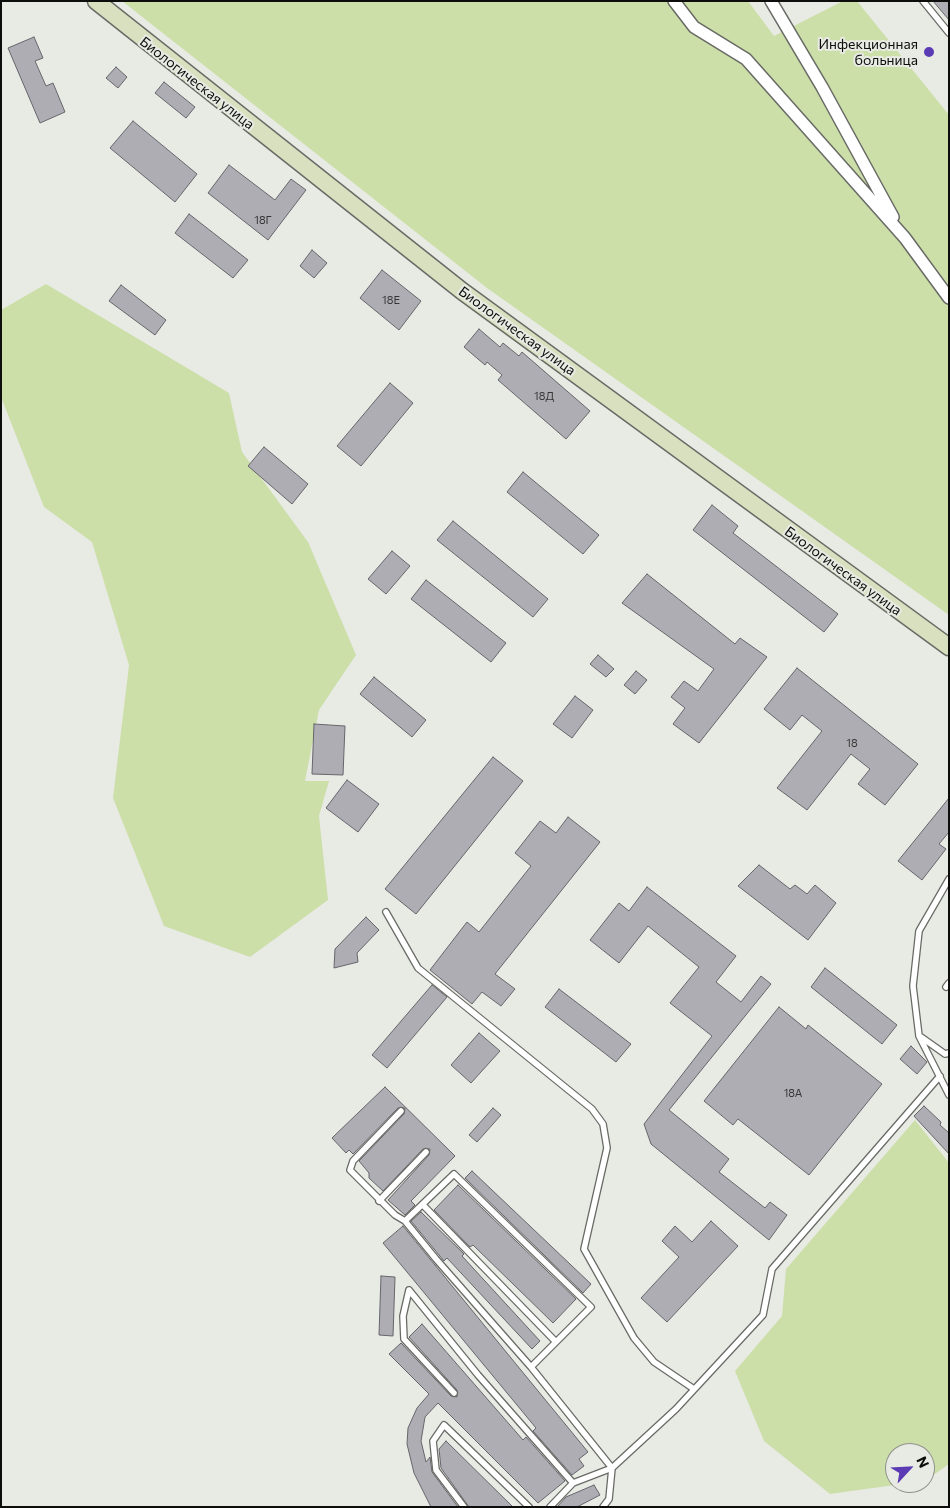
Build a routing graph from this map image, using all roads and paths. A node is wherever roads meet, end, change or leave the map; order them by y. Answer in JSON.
{"nodes":[{"id":1,"x":96,"y":1,"type":"edge"},
{"id":2,"x":674,"y":1,"type":"edge"},
{"id":3,"x":771,"y":1,"type":"edge"},
{"id":4,"x":923,"y":1,"type":"edge"},
{"id":5,"x":949,"y":33,"type":"edge"},
{"id":6,"x":905,"y":238,"type":"junction"},
{"id":7,"x":949,"y":298,"type":"edge"},
{"id":8,"x":949,"y":647,"type":"edge"},
{"id":9,"x":948,"y":882,"type":"edge"},
{"id":10,"x":386,"y":912,"type":"dead end"},
{"id":11,"x":919,"y":1036,"type":"junction"},
{"id":12,"x":949,"y":1054,"type":"edge"},
{"id":13,"x":940,"y":1076,"type":"junction"},
{"id":14,"x":949,"y":1095,"type":"edge"},
{"id":15,"x":402,"y":1111,"type":"dead end"},
{"id":16,"x":426,"y":1152,"type":"dead end"},
{"id":17,"x":379,"y":1201,"type":"junction"},
{"id":18,"x":423,"y":1205,"type":"junction"},
{"id":19,"x":405,"y":1220,"type":"junction"},
{"id":20,"x":556,"y":1342,"type":"junction"},
{"id":21,"x":531,"y":1367,"type":"junction"},
{"id":22,"x":694,"y":1389,"type":"junction"},
{"id":23,"x":454,"y":1393,"type":"dead end"},
{"id":24,"x":612,"y":1468,"type":"junction"},
{"id":25,"x":573,"y":1483,"type":"junction"},
{"id":26,"x":464,"y":1507,"type":"edge"},
{"id":27,"x":529,"y":1507,"type":"edge"},
{"id":28,"x":550,"y":1507,"type":"edge"},
{"id":29,"x":603,"y":1507,"type":"edge"}],
"edges":[{"from":1,"to":8,"type":"street","name":"Биологическая улица"},
{"from":2,"to":6,"type":"street"},
{"from":3,"to":6,"type":"street"},
{"from":4,"to":5,"type":"lane"},
{"from":6,"to":7,"type":"street"},
{"from":9,"to":11,"type":"lane"},
{"from":10,"to":22,"type":"lane"},
{"from":11,"to":12,"type":"lane"},
{"from":11,"to":13,"type":"lane"},
{"from":13,"to":14,"type":"lane"},
{"from":13,"to":22,"type":"lane"},
{"from":15,"to":17,"type":"lane"},
{"from":16,"to":17,"type":"lane"},
{"from":17,"to":19,"type":"lane"},
{"from":18,"to":19,"type":"lane"},
{"from":18,"to":20,"type":"lane"},
{"from":18,"to":20,"type":"lane"},
{"from":19,"to":21,"type":"lane"},
{"from":20,"to":21,"type":"lane"},
{"from":21,"to":24,"type":"lane"},
{"from":22,"to":24,"type":"lane"},
{"from":23,"to":25,"type":"lane"},
{"from":24,"to":25,"type":"lane"},
{"from":24,"to":29,"type":"lane"},
{"from":25,"to":28,"type":"lane"},
{"from":26,"to":27,"type":"lane"}]}
